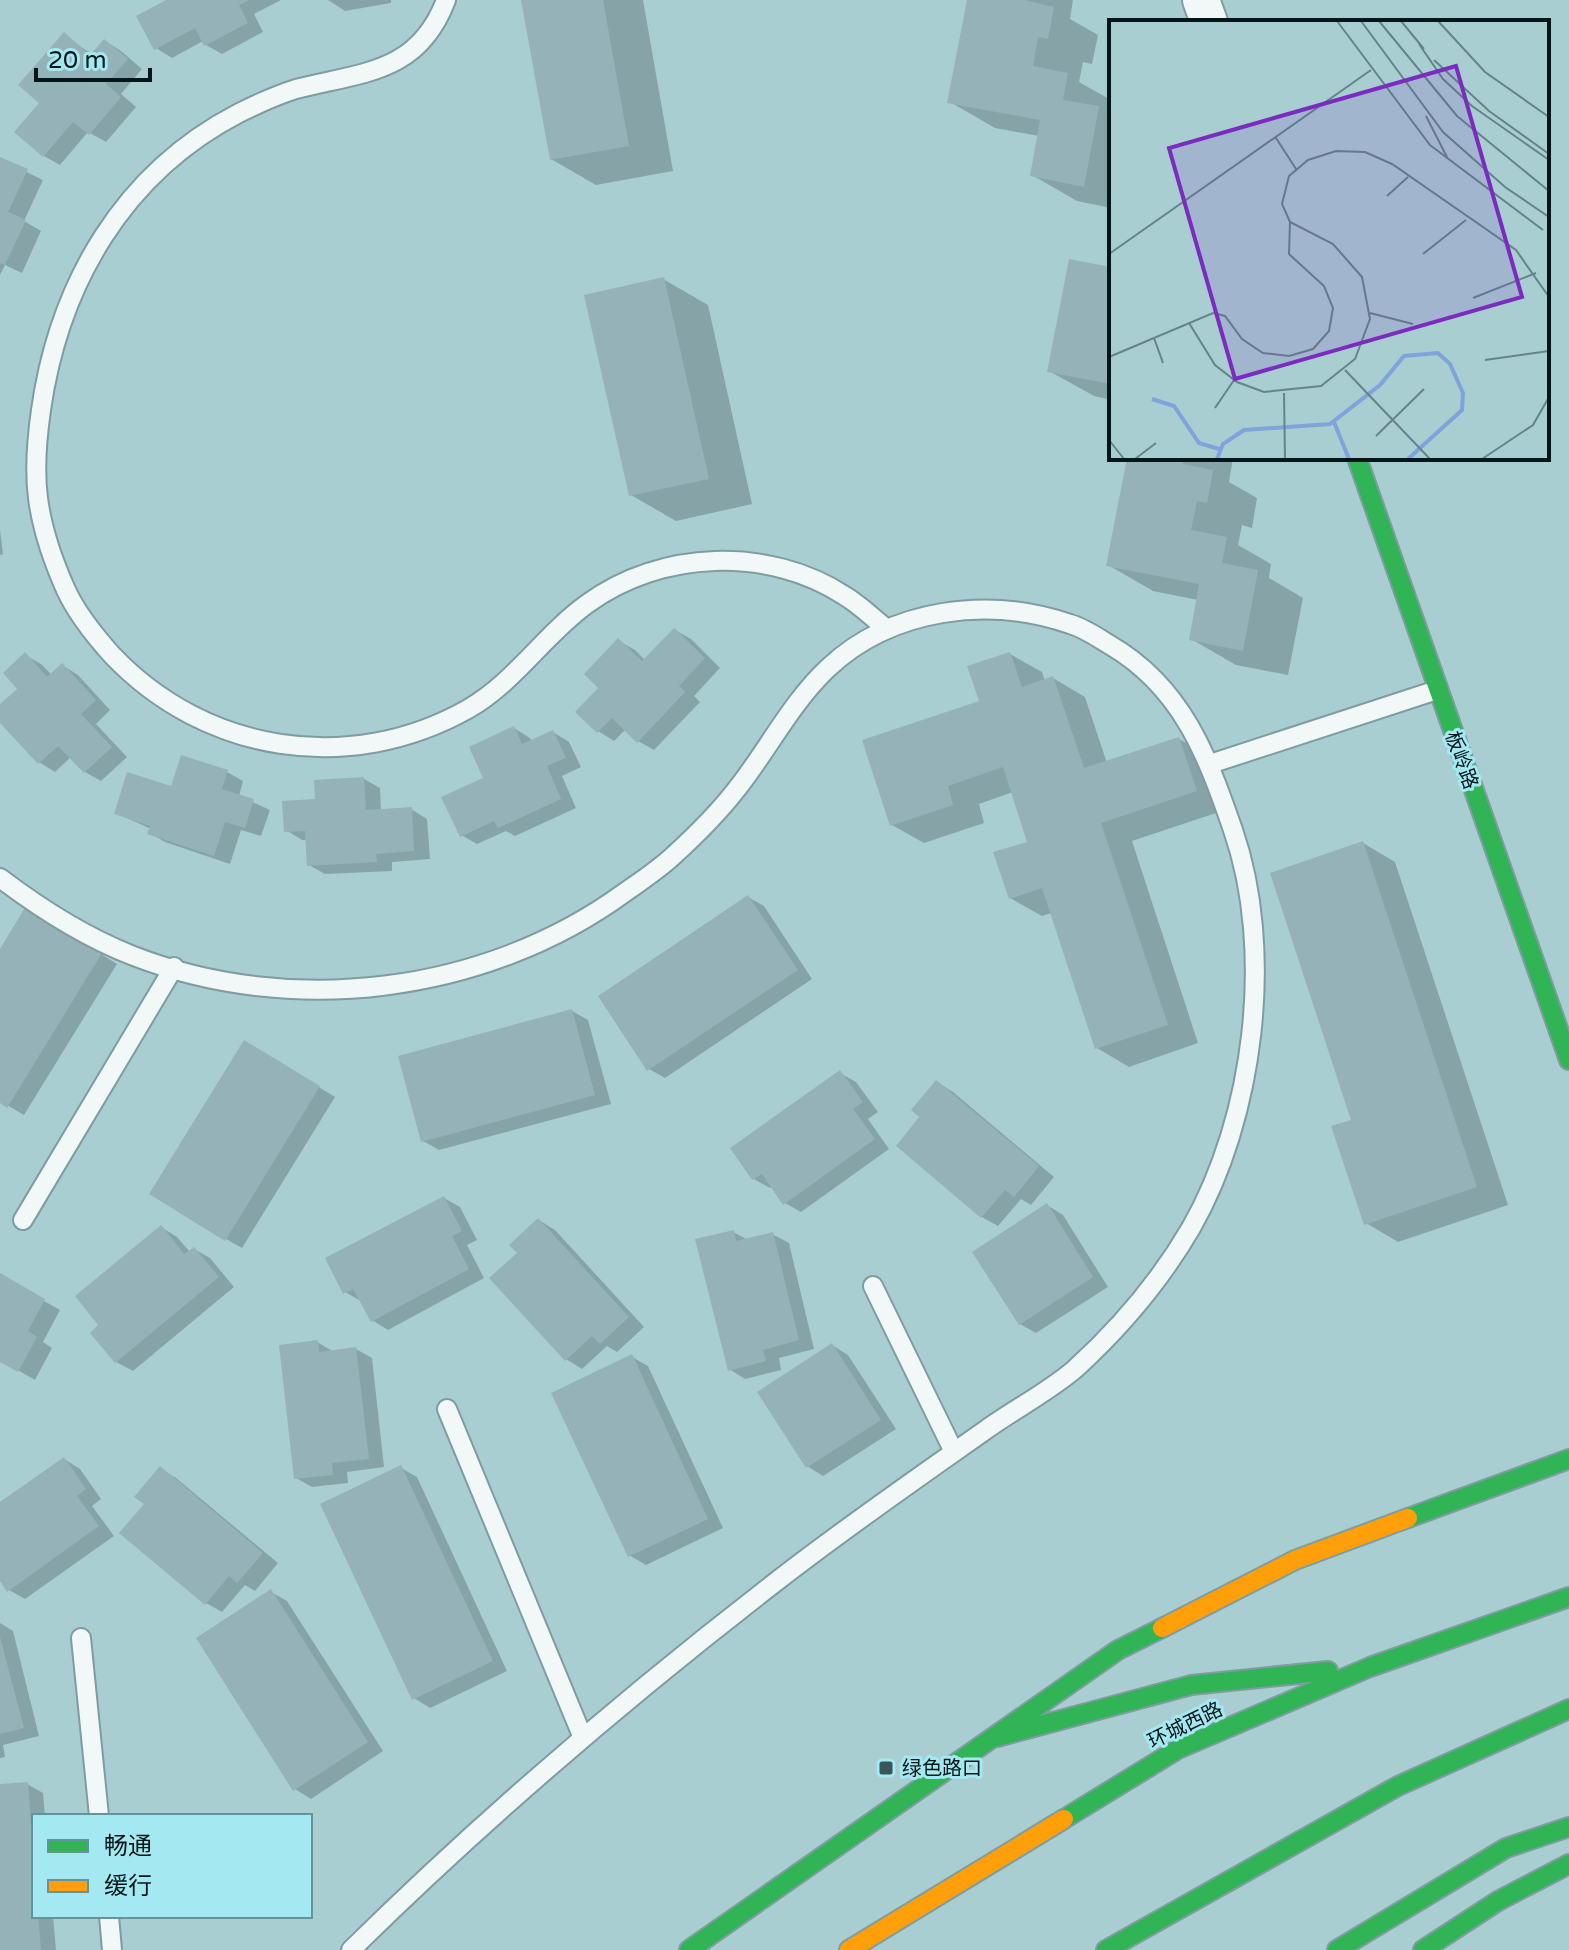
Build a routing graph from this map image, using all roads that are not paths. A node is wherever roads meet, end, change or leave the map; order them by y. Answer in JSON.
{"nodes":[{"id":1,"x":446,"y":0,"type":"edge"},
{"id":2,"x":1201,"y":0,"type":"edge"},
{"id":3,"x":1208,"y":20,"type":"edge"},
{"id":4,"x":1358,"y":460,"type":"edge"},
{"id":5,"x":887,"y":629,"type":"junction"},
{"id":6,"x":1437,"y":690,"type":"junction"},
{"id":7,"x":1210,"y":764,"type":"junction"},
{"id":8,"x":0,"y":878,"type":"edge"},
{"id":9,"x":174,"y":967,"type":"junction"},
{"id":10,"x":1569,"y":1060,"type":"edge"},
{"id":11,"x":23,"y":1220,"type":"dead end"},
{"id":12,"x":873,"y":1286,"type":"dead end"},
{"id":13,"x":447,"y":1409,"type":"dead end"},
{"id":14,"x":954,"y":1452,"type":"junction"},
{"id":15,"x":1569,"y":1459,"type":"edge"},
{"id":16,"x":1569,"y":1597,"type":"edge"},
{"id":17,"x":81,"y":1638,"type":"dead end"},
{"id":18,"x":1370,"y":1667,"type":"junction"},
{"id":19,"x":1569,"y":1709,"type":"edge"},
{"id":20,"x":997,"y":1737,"type":"junction"},
{"id":21,"x":583,"y":1738,"type":"junction"},
{"id":22,"x":99,"y":1814,"type":"edge"},
{"id":23,"x":1569,"y":1827,"type":"edge"},
{"id":24,"x":1569,"y":1864,"type":"edge"},
{"id":25,"x":109,"y":1918,"type":"edge"},
{"id":26,"x":112,"y":1950,"type":"edge"},
{"id":27,"x":351,"y":1950,"type":"edge"},
{"id":28,"x":689,"y":1950,"type":"edge"},
{"id":29,"x":849,"y":1950,"type":"edge"},
{"id":30,"x":1106,"y":1950,"type":"edge"},
{"id":31,"x":1337,"y":1950,"type":"edge"},
{"id":32,"x":1423,"y":1950,"type":"edge"}],
"edges":[{"from":1,"to":5,"type":"lane"},
{"from":2,"to":3,"type":"street"},
{"from":4,"to":6,"type":"main road","name":"板岭路"},
{"from":5,"to":7,"type":"lane"},
{"from":5,"to":9,"type":"lane"},
{"from":6,"to":7,"type":"lane"},
{"from":6,"to":10,"type":"main road","name":"板岭路"},
{"from":7,"to":14,"type":"lane"},
{"from":8,"to":9,"type":"lane"},
{"from":9,"to":11,"type":"lane"},
{"from":12,"to":14,"type":"lane"},
{"from":13,"to":21,"type":"lane"},
{"from":14,"to":21,"type":"lane"},
{"from":15,"to":20,"type":"main road"},
{"from":16,"to":18,"type":"main road","name":"环城西路"},
{"from":17,"to":22,"type":"lane"},
{"from":18,"to":20,"type":"main road"},
{"from":18,"to":29,"type":"main road","name":"环城西路"},
{"from":19,"to":30,"type":"main road"},
{"from":20,"to":28,"type":"main road"},
{"from":21,"to":27,"type":"lane"},
{"from":23,"to":31,"type":"main road"},
{"from":24,"to":32,"type":"main road"},
{"from":25,"to":26,"type":"lane"}]}
